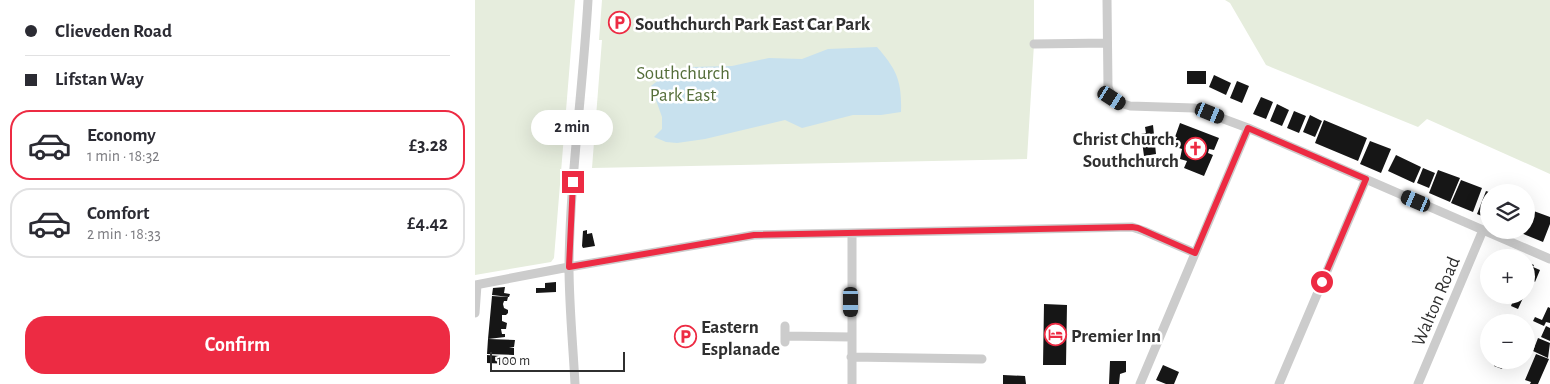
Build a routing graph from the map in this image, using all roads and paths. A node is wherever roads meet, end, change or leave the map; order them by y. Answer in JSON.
{"nodes":[{"id":1,"x":588,"y":0,"type":"edge"},
{"id":2,"x":1107,"y":0,"type":"edge"},
{"id":3,"x":1107,"y":43,"type":"junction"},
{"id":4,"x":1034,"y":44,"type":"dead end"},
{"id":5,"x":1248,"y":128,"type":"junction"},
{"id":6,"x":1366,"y":179,"type":"junction"},
{"id":7,"x":1480,"y":229,"type":"edge"},
{"id":8,"x":852,"y":233,"type":"junction"},
{"id":9,"x":1480,"y":237,"type":"edge"},
{"id":10,"x":1504,"y":239,"type":"edge"},
{"id":11,"x":1195,"y":253,"type":"junction"},
{"id":12,"x":1550,"y":259,"type":"edge"},
{"id":13,"x":569,"y":267,"type":"junction"},
{"id":14,"x":476,"y":285,"type":"edge"},
{"id":15,"x":475,"y":313,"type":"edge"},
{"id":16,"x":785,"y":334,"type":"dead end"},
{"id":17,"x":851,"y":337,"type":"junction"},
{"id":18,"x":851,"y":357,"type":"junction"},
{"id":19,"x":982,"y":359,"type":"dead end"},
{"id":20,"x":575,"y":384,"type":"edge"},
{"id":21,"x":852,"y":384,"type":"edge"},
{"id":22,"x":1140,"y":384,"type":"edge"},
{"id":23,"x":1279,"y":384,"type":"edge"},
{"id":24,"x":1418,"y":384,"type":"edge"}],
"edges":[{"from":1,"to":13,"type":"street"},
{"from":2,"to":3,"type":"street"},
{"from":3,"to":4,"type":"street"},
{"from":3,"to":5,"type":"street"},
{"from":5,"to":6,"type":"street"},
{"from":5,"to":11,"type":"street"},
{"from":6,"to":7,"type":"street"},
{"from":6,"to":23,"type":"street"},
{"from":8,"to":11,"type":"street"},
{"from":8,"to":13,"type":"street"},
{"from":8,"to":17,"type":"street"},
{"from":9,"to":24,"type":"street","name":"Walton Road"},
{"from":10,"to":12,"type":"street"},
{"from":11,"to":22,"type":"street"},
{"from":13,"to":14,"type":"street"},
{"from":13,"to":20,"type":"street"},
{"from":14,"to":15,"type":"street"},
{"from":16,"to":17,"type":"street"},
{"from":17,"to":18,"type":"street"},
{"from":18,"to":19,"type":"street"},
{"from":18,"to":21,"type":"street"}]}
